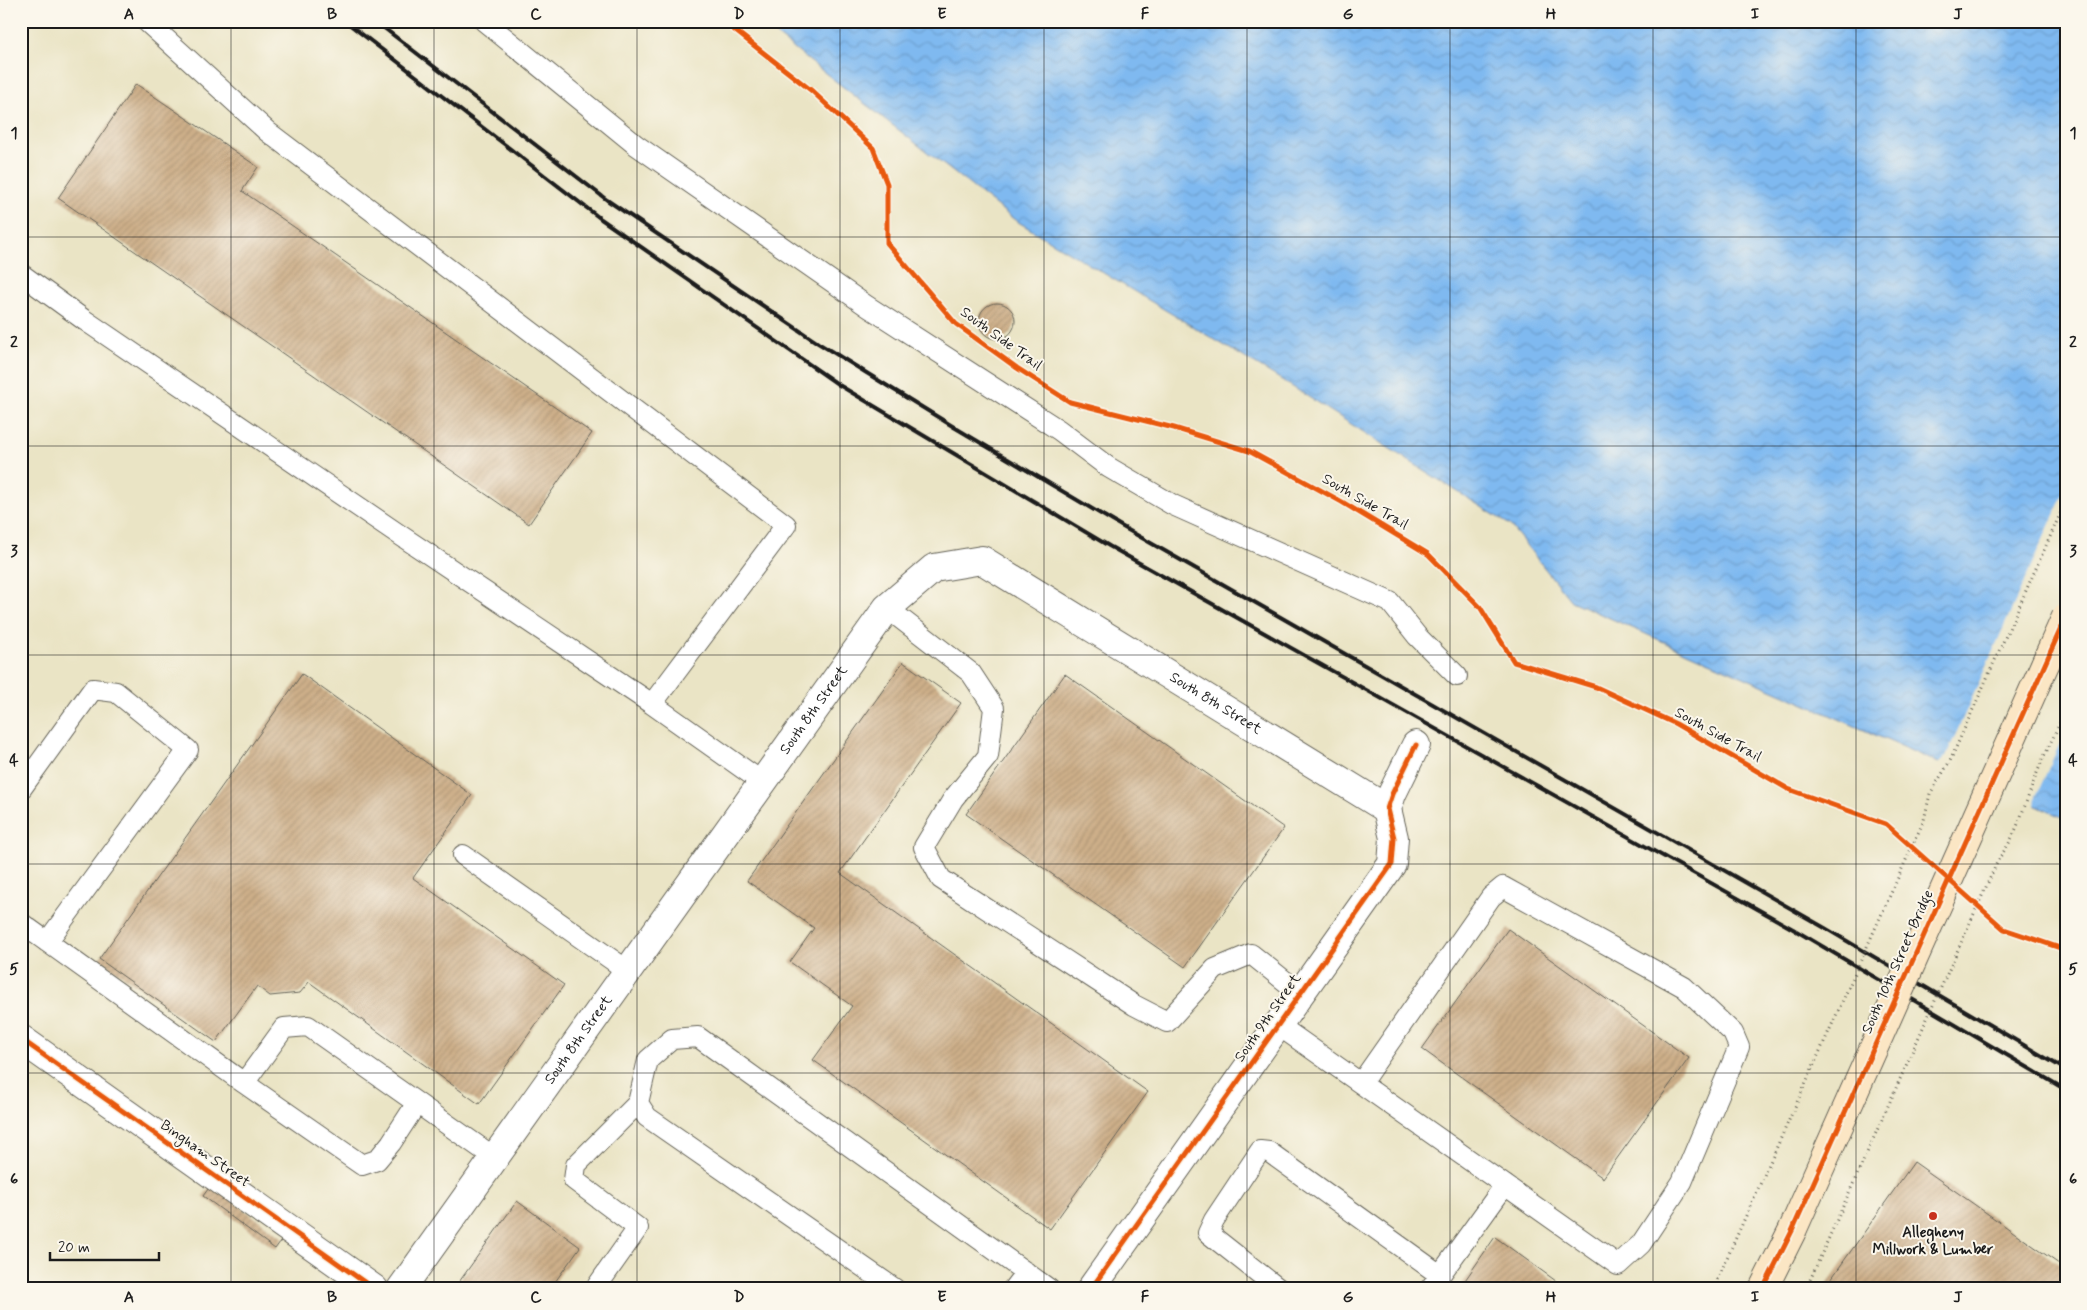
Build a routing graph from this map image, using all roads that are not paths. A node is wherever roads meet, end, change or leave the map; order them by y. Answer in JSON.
{"nodes":[{"id":1,"x":146,"y":21,"type":"edge"},
{"id":2,"x":484,"y":21,"type":"edge"},
{"id":3,"x":21,"y":274,"type":"edge"},
{"id":4,"x":887,"y":608,"type":"junction"},
{"id":5,"x":2066,"y":617,"type":"edge"},
{"id":6,"x":1457,"y":676,"type":"dead end"},
{"id":7,"x":652,"y":704,"type":"junction"},
{"id":8,"x":1416,"y":745,"type":"dead end"},
{"id":9,"x":762,"y":782,"type":"junction"},
{"id":10,"x":21,"y":789,"type":"edge"},
{"id":11,"x":1387,"y":809,"type":"junction"},
{"id":12,"x":462,"y":855,"type":"dead end"},
{"id":13,"x":21,"y":923,"type":"edge"},
{"id":14,"x":47,"y":942,"type":"junction"},
{"id":15,"x":628,"y":971,"type":"junction"},
{"id":16,"x":1300,"y":993,"type":"junction"},
{"id":17,"x":1278,"y":1024,"type":"junction"},
{"id":18,"x":21,"y":1039,"type":"edge"},
{"id":19,"x":1361,"y":1083,"type":"junction"},
{"id":20,"x":244,"y":1084,"type":"junction"},
{"id":21,"x":417,"y":1103,"type":"junction"},
{"id":22,"x":638,"y":1103,"type":"junction"},
{"id":23,"x":495,"y":1158,"type":"junction"},
{"id":24,"x":1505,"y":1185,"type":"junction"},
{"id":25,"x":1026,"y":1272,"type":"junction"},
{"id":26,"x":1435,"y":1282,"type":"edge"},
{"id":27,"x":374,"y":1289,"type":"edge"},
{"id":28,"x":401,"y":1289,"type":"edge"},
{"id":29,"x":595,"y":1289,"type":"edge"},
{"id":30,"x":895,"y":1289,"type":"edge"},
{"id":31,"x":1013,"y":1289,"type":"edge"},
{"id":32,"x":1049,"y":1289,"type":"edge"},
{"id":33,"x":1092,"y":1289,"type":"edge"},
{"id":34,"x":1279,"y":1289,"type":"edge"},
{"id":35,"x":1763,"y":1289,"type":"edge"}],
"edges":[{"from":1,"to":7,"type":"lane"},
{"from":2,"to":6,"type":"lane"},
{"from":3,"to":7,"type":"lane"},
{"from":4,"to":9,"type":"street","name":"South 8th Street"},
{"from":4,"to":11,"type":"street","name":"South 8th Street"},
{"from":4,"to":16,"type":"lane"},
{"from":5,"to":35,"type":"main road","name":"South 10th Street Bridge","bridge":true},
{"from":7,"to":9,"type":"lane"},
{"from":8,"to":11,"type":"street"},
{"from":9,"to":15,"type":"street","name":"South 8th Street"},
{"from":10,"to":14,"type":"lane"},
{"from":11,"to":16,"type":"street","name":"South 9th Street"},
{"from":12,"to":15,"type":"lane"},
{"from":13,"to":14,"type":"lane"},
{"from":14,"to":20,"type":"lane"},
{"from":15,"to":23,"type":"street","name":"South 8th Street"},
{"from":16,"to":17,"type":"street","name":"South 9th Street"},
{"from":17,"to":19,"type":"lane"},
{"from":17,"to":33,"type":"street","name":"South 9th Street"},
{"from":18,"to":27,"type":"street","name":"Bingham Street"},
{"from":19,"to":24,"type":"lane"},
{"from":19,"to":24,"type":"lane"},
{"from":20,"to":21,"type":"lane"},
{"from":20,"to":21,"type":"lane"},
{"from":21,"to":23,"type":"lane"},
{"from":22,"to":25,"type":"lane"},
{"from":22,"to":29,"type":"lane"},
{"from":22,"to":30,"type":"lane"},
{"from":23,"to":28,"type":"street","name":"South 8th Street"},
{"from":24,"to":26,"type":"lane"},
{"from":25,"to":31,"type":"lane"},
{"from":25,"to":32,"type":"lane"},
{"from":26,"to":34,"type":"lane"}]}
